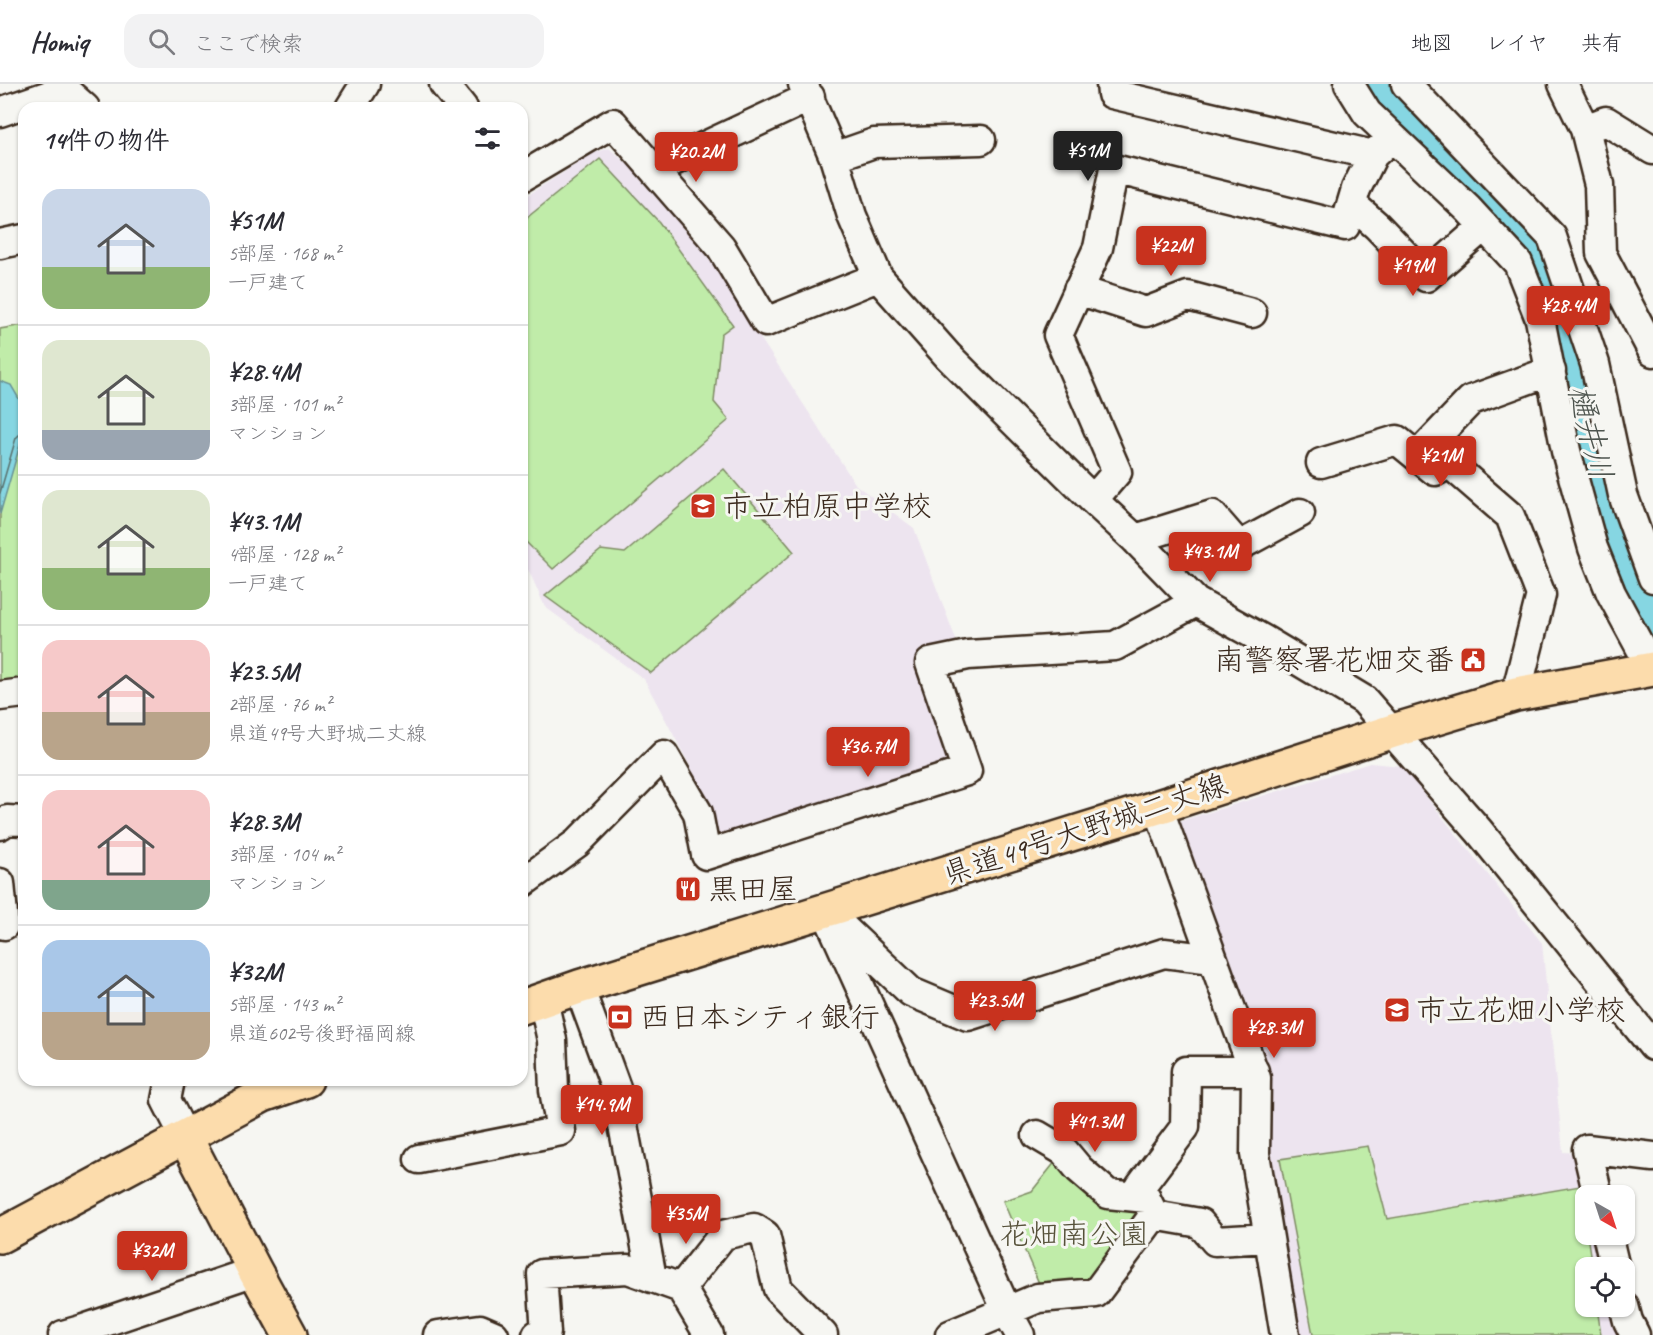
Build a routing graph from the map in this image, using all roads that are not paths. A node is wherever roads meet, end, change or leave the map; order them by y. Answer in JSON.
{"nodes":[{"id":1,"x":365,"y":84,"type":"edge"},
{"id":2,"x":444,"y":84,"type":"edge"},
{"id":3,"x":1111,"y":84,"type":"edge"},
{"id":4,"x":1348,"y":84,"type":"edge"},
{"id":5,"x":1406,"y":84,"type":"edge"},
{"id":6,"x":1563,"y":84,"type":"edge"},
{"id":7,"x":806,"y":90,"type":"edge"},
{"id":8,"x":69,"y":94,"type":"edge"},
{"id":9,"x":37,"y":102,"type":"edge"},
{"id":10,"x":354,"y":102,"type":"edge"},
{"id":11,"x":458,"y":102,"type":"edge"},
{"id":12,"x":18,"y":107,"type":"edge"},
{"id":13,"x":0,"y":111,"type":"edge"},
{"id":14,"x":1585,"y":129,"type":"junction"},
{"id":15,"x":981,"y":140,"type":"dead end"},
{"id":16,"x":1382,"y":146,"type":"junction"},
{"id":17,"x":1653,"y":150,"type":"edge"},
{"id":18,"x":834,"y":157,"type":"junction"},
{"id":19,"x":654,"y":170,"type":"junction"},
{"id":20,"x":528,"y":173,"type":"edge"},
{"id":21,"x":1352,"y":204,"type":"junction"},
{"id":22,"x":1484,"y":226,"type":"junction"},
{"id":23,"x":18,"y":240,"type":"edge"},
{"id":24,"x":0,"y":244,"type":"edge"},
{"id":25,"x":878,"y":277,"type":"junction"},
{"id":26,"x":1078,"y":290,"type":"junction"},
{"id":27,"x":1252,"y":313,"type":"dead end"},
{"id":28,"x":1653,"y":352,"type":"edge"},
{"id":29,"x":1551,"y":371,"type":"junction"},
{"id":30,"x":1321,"y":463,"type":"dead end"},
{"id":31,"x":1451,"y":464,"type":"junction"},
{"id":32,"x":1093,"y":500,"type":"junction"},
{"id":33,"x":1300,"y":513,"type":"dead end"},
{"id":34,"x":1135,"y":539,"type":"junction"},
{"id":35,"x":1653,"y":578,"type":"edge"},
{"id":36,"x":1196,"y":602,"type":"junction"},
{"id":37,"x":1652,"y":669,"type":"edge"},
{"id":38,"x":18,"y":694,"type":"edge"},
{"id":39,"x":1516,"y":694,"type":"junction"},
{"id":40,"x":0,"y":696,"type":"edge"},
{"id":41,"x":1393,"y":731,"type":"junction"},
{"id":42,"x":1158,"y":807,"type":"junction"},
{"id":43,"x":18,"y":821,"type":"edge"},
{"id":44,"x":0,"y":825,"type":"edge"},
{"id":45,"x":528,"y":879,"type":"edge"},
{"id":46,"x":0,"y":882,"type":"edge"},
{"id":47,"x":826,"y":911,"type":"junction"},
{"id":48,"x":4,"y":925,"type":"dead end"},
{"id":49,"x":1213,"y":959,"type":"junction"},
{"id":50,"x":579,"y":987,"type":"junction"},
{"id":51,"x":532,"y":1003,"type":"edge"},
{"id":52,"x":1653,"y":1046,"type":"edge"},
{"id":53,"x":1254,"y":1071,"type":"junction"},
{"id":54,"x":169,"y":1086,"type":"edge"},
{"id":55,"x":289,"y":1086,"type":"edge"},
{"id":56,"x":1037,"y":1135,"type":"dead end"},
{"id":57,"x":185,"y":1137,"type":"junction"},
{"id":58,"x":1653,"y":1157,"type":"edge"},
{"id":59,"x":419,"y":1160,"type":"dead end"},
{"id":60,"x":1595,"y":1185,"type":"edge"},
{"id":61,"x":1150,"y":1207,"type":"junction"},
{"id":62,"x":0,"y":1236,"type":"edge"},
{"id":63,"x":1269,"y":1238,"type":"junction"},
{"id":64,"x":255,"y":1271,"type":"junction"},
{"id":65,"x":652,"y":1278,"type":"junction"},
{"id":66,"x":681,"y":1288,"type":"junction"},
{"id":67,"x":1627,"y":1317,"type":"edge"},
{"id":68,"x":1014,"y":1323,"type":"edge"},
{"id":69,"x":78,"y":1333,"type":"edge"},
{"id":70,"x":290,"y":1335,"type":"edge"},
{"id":71,"x":438,"y":1335,"type":"edge"},
{"id":72,"x":494,"y":1335,"type":"edge"},
{"id":73,"x":537,"y":1335,"type":"edge"},
{"id":74,"x":709,"y":1335,"type":"edge"},
{"id":75,"x":823,"y":1335,"type":"edge"},
{"id":76,"x":950,"y":1335,"type":"edge"},
{"id":77,"x":1285,"y":1335,"type":"edge"},
{"id":78,"x":1635,"y":1335,"type":"edge"}],
"edges":[{"from":1,"to":10,"type":"street"},
{"from":2,"to":11,"type":"street"},
{"from":3,"to":16,"type":"street"},
{"from":4,"to":16,"type":"street"},
{"from":5,"to":35,"type":"street"},
{"from":6,"to":14,"type":"street"},
{"from":7,"to":18,"type":"street"},
{"from":7,"to":19,"type":"street"},
{"from":8,"to":9,"type":"street"},
{"from":12,"to":13,"type":"street"},
{"from":14,"to":17,"type":"street"},
{"from":14,"to":28,"type":"street"},
{"from":15,"to":18,"type":"street"},
{"from":16,"to":21,"type":"street"},
{"from":16,"to":22,"type":"street"},
{"from":18,"to":25,"type":"street"},
{"from":19,"to":20,"type":"street"},
{"from":19,"to":25,"type":"street"},
{"from":21,"to":22,"type":"street"},
{"from":21,"to":26,"type":"street"},
{"from":22,"to":29,"type":"street"},
{"from":23,"to":24,"type":"street"},
{"from":25,"to":32,"type":"street"},
{"from":26,"to":27,"type":"street"},
{"from":26,"to":32,"type":"street"},
{"from":29,"to":31,"type":"street"},
{"from":29,"to":37,"type":"street"},
{"from":30,"to":31,"type":"street"},
{"from":31,"to":39,"type":"street"},
{"from":32,"to":34,"type":"street"},
{"from":33,"to":34,"type":"street"},
{"from":34,"to":36,"type":"street"},
{"from":36,"to":41,"type":"street"},
{"from":36,"to":45,"type":"street"},
{"from":37,"to":39,"type":"main road","name":"県道49号大野城二丈線"},
{"from":38,"to":40,"type":"street"},
{"from":39,"to":41,"type":"main road","name":"県道49号大野城二丈線"},
{"from":41,"to":42,"type":"main road","name":"県道49号大野城二丈線"},
{"from":41,"to":52,"type":"street"},
{"from":42,"to":47,"type":"main road","name":"県道49号大野城二丈線"},
{"from":42,"to":49,"type":"street"},
{"from":43,"to":44,"type":"street"},
{"from":46,"to":48,"type":"street"},
{"from":47,"to":49,"type":"street"},
{"from":47,"to":50,"type":"main road","name":"県道49号大野城二丈線"},
{"from":47,"to":68,"type":"street"},
{"from":49,"to":53,"type":"street"},
{"from":50,"to":51,"type":"main road","name":"県道49号大野城二丈線"},
{"from":50,"to":65,"type":"street"},
{"from":51,"to":59,"type":"street"},
{"from":53,"to":61,"type":"street"},
{"from":53,"to":63,"type":"street"},
{"from":54,"to":57,"type":"street"},
{"from":55,"to":57,"type":"main road"},
{"from":56,"to":61,"type":"street"},
{"from":57,"to":62,"type":"main road"},
{"from":57,"to":64,"type":"main road"},
{"from":58,"to":60,"type":"street"},
{"from":61,"to":63,"type":"street"},
{"from":61,"to":68,"type":"street"},
{"from":63,"to":77,"type":"street"},
{"from":64,"to":69,"type":"street"},
{"from":64,"to":70,"type":"main road"},
{"from":65,"to":66,"type":"street"},
{"from":65,"to":73,"type":"street"},
{"from":66,"to":74,"type":"street"},
{"from":66,"to":75,"type":"street"},
{"from":67,"to":78,"type":"street"},
{"from":68,"to":76,"type":"street"},
{"from":71,"to":72,"type":"street"}]}
